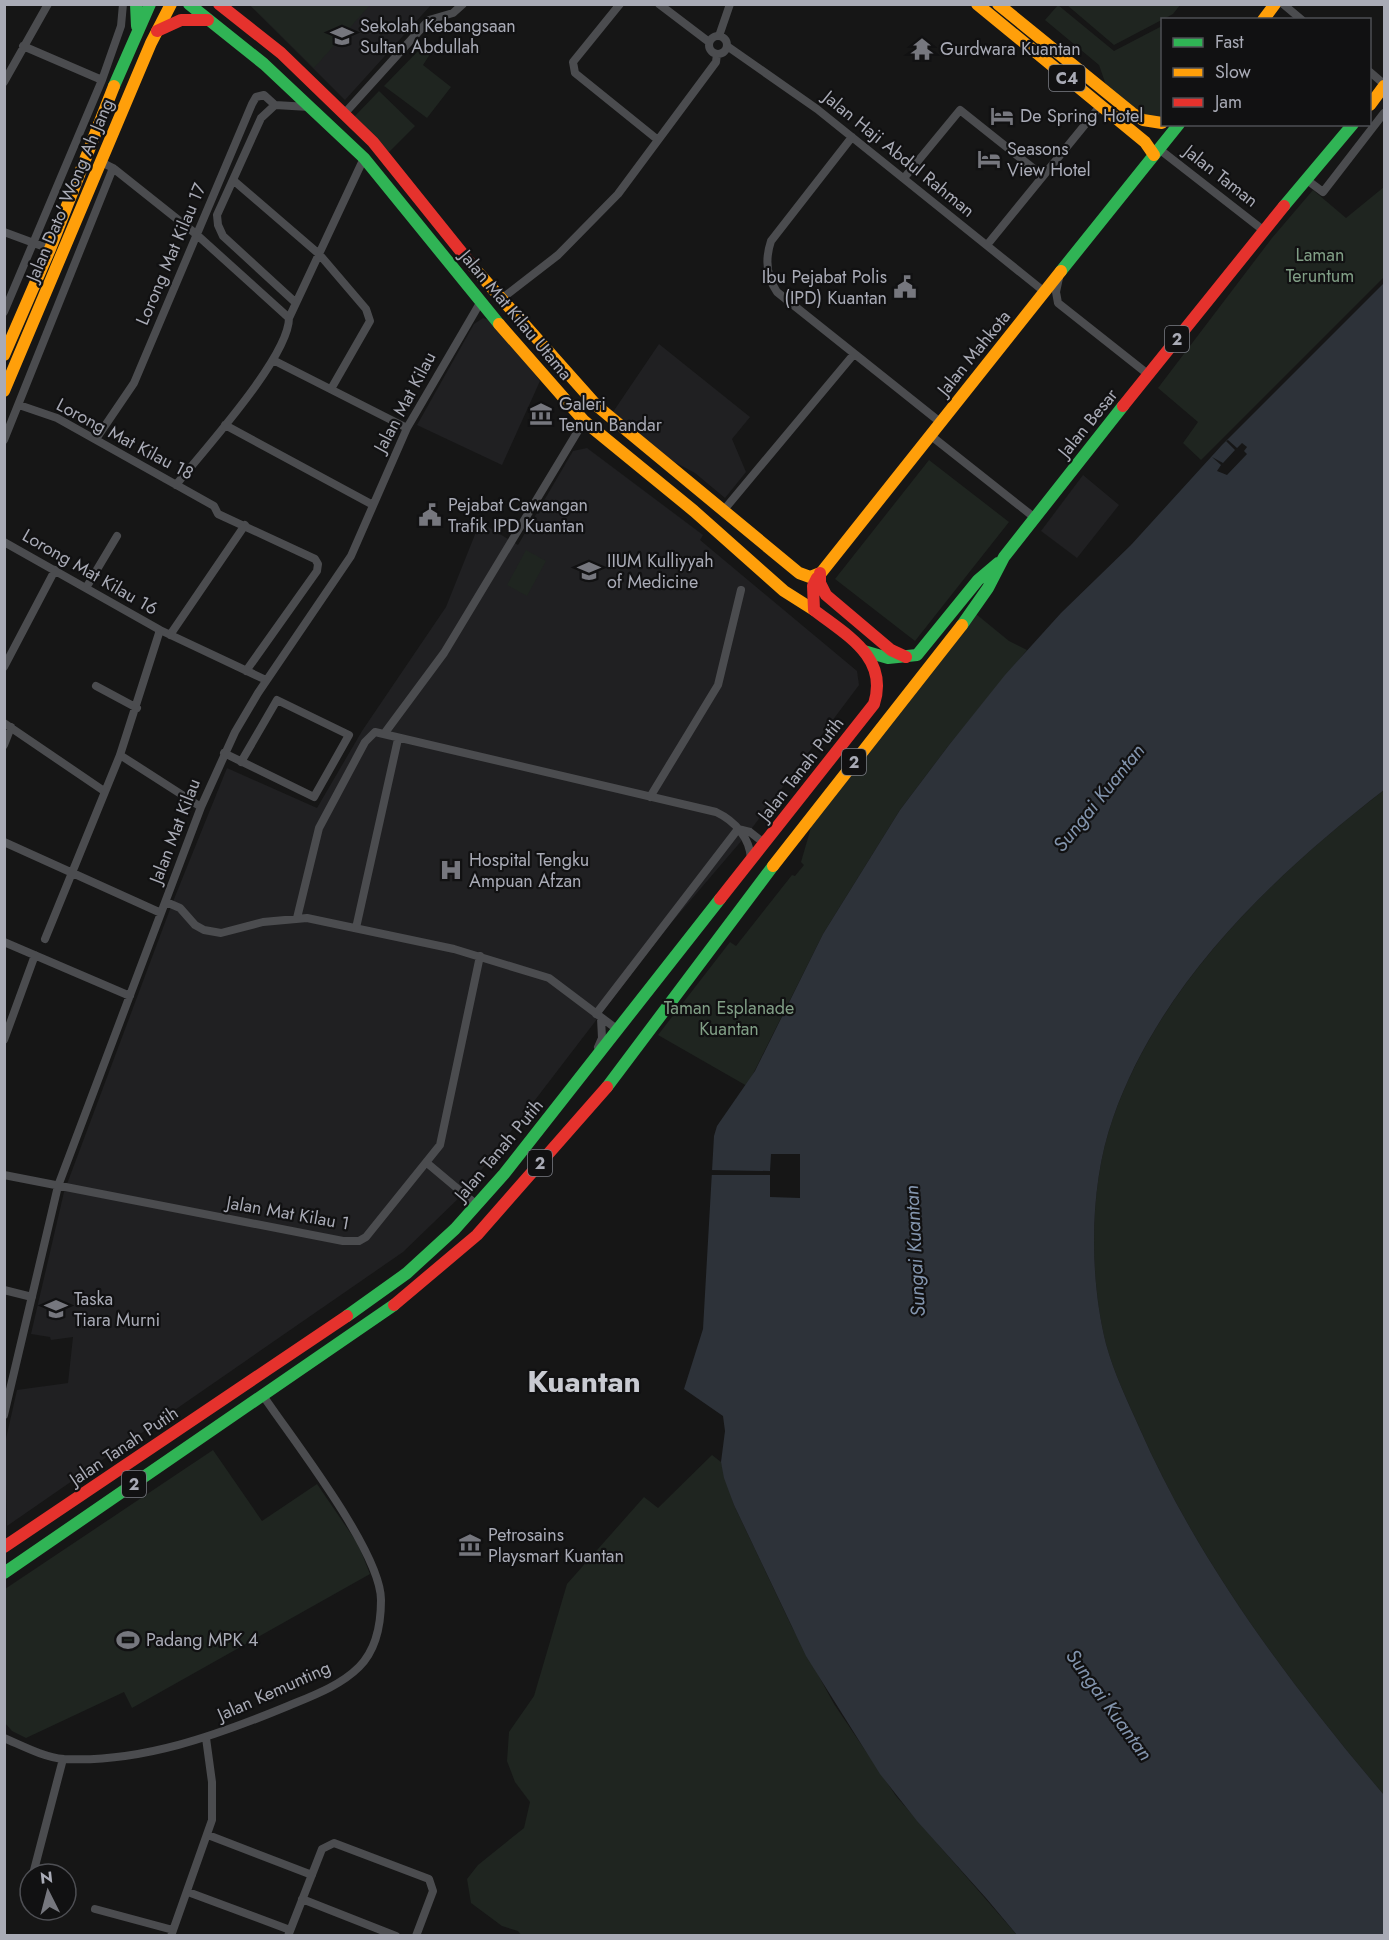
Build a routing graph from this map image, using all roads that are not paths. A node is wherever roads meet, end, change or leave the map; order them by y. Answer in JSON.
{"nodes":[{"id":1,"x":48,"y":4,"type":"edge"},
{"id":2,"x":123,"y":4,"type":"edge"},
{"id":3,"x":136,"y":4,"type":"edge"},
{"id":4,"x":150,"y":4,"type":"edge"},
{"id":5,"x":171,"y":4,"type":"edge"},
{"id":6,"x":189,"y":4,"type":"edge"},
{"id":7,"x":463,"y":4,"type":"edge"},
{"id":8,"x":620,"y":4,"type":"edge"},
{"id":9,"x":659,"y":4,"type":"edge"},
{"id":10,"x":730,"y":4,"type":"edge"},
{"id":11,"x":977,"y":4,"type":"edge"},
{"id":12,"x":998,"y":4,"type":"edge"},
{"id":13,"x":1275,"y":4,"type":"edge"},
{"id":14,"x":1283,"y":4,"type":"edge"},
{"id":15,"x":220,"y":5,"type":"edge"},
{"id":16,"x":1264,"y":18,"type":"edge"},
{"id":17,"x":1300,"y":18,"type":"edge"},
{"id":18,"x":212,"y":21,"type":"junction"},
{"id":19,"x":137,"y":27,"type":"junction"},
{"id":20,"x":157,"y":31,"type":"junction"},
{"id":21,"x":719,"y":36,"type":"junction"},
{"id":22,"x":709,"y":42,"type":"junction"},
{"id":23,"x":23,"y":46,"type":"junction"},
{"id":24,"x":727,"y":46,"type":"junction"},
{"id":25,"x":277,"y":50,"type":"junction"},
{"id":26,"x":717,"y":54,"type":"junction"},
{"id":27,"x":264,"y":64,"type":"junction"},
{"id":28,"x":1371,"y":73,"type":"edge"},
{"id":29,"x":102,"y":80,"type":"junction"},
{"id":30,"x":4,"y":82,"type":"edge"},
{"id":31,"x":1384,"y":85,"type":"edge"},
{"id":32,"x":1371,"y":104,"type":"edge"},
{"id":33,"x":274,"y":105,"type":"junction"},
{"id":34,"x":1101,"y":105,"type":"junction"},
{"id":35,"x":310,"y":107,"type":"junction"},
{"id":36,"x":1384,"y":113,"type":"edge"},
{"id":37,"x":344,"y":114,"type":"junction"},
{"id":38,"x":1161,"y":123,"type":"edge"},
{"id":39,"x":1177,"y":126,"type":"edge"},
{"id":40,"x":1351,"y":126,"type":"edge"},
{"id":41,"x":852,"y":137,"type":"junction"},
{"id":42,"x":658,"y":140,"type":"junction"},
{"id":43,"x":1157,"y":152,"type":"junction"},
{"id":44,"x":72,"y":154,"type":"junction"},
{"id":45,"x":364,"y":158,"type":"junction"},
{"id":46,"x":86,"y":159,"type":"junction"},
{"id":47,"x":108,"y":165,"type":"junction"},
{"id":48,"x":1043,"y":176,"type":"junction"},
{"id":49,"x":904,"y":178,"type":"junction"},
{"id":50,"x":233,"y":180,"type":"junction"},
{"id":51,"x":1307,"y":180,"type":"junction"},
{"id":52,"x":1263,"y":230,"type":"junction"},
{"id":53,"x":4,"y":232,"type":"edge"},
{"id":54,"x":196,"y":234,"type":"junction"},
{"id":55,"x":33,"y":243,"type":"junction"},
{"id":56,"x":987,"y":245,"type":"junction"},
{"id":57,"x":50,"y":249,"type":"junction"},
{"id":58,"x":319,"y":254,"type":"junction"},
{"id":59,"x":1060,"y":275,"type":"junction"},
{"id":60,"x":1046,"y":293,"type":"junction"},
{"id":61,"x":500,"y":300,"type":"junction"},
{"id":62,"x":296,"y":303,"type":"junction"},
{"id":63,"x":480,"y":303,"type":"junction"},
{"id":64,"x":4,"y":312,"type":"edge"},
{"id":65,"x":289,"y":318,"type":"junction"},
{"id":66,"x":854,"y":354,"type":"junction"},
{"id":67,"x":4,"y":355,"type":"edge"},
{"id":68,"x":273,"y":360,"type":"junction"},
{"id":69,"x":1149,"y":375,"type":"junction"},
{"id":70,"x":331,"y":389,"type":"junction"},
{"id":71,"x":4,"y":391,"type":"edge"},
{"id":72,"x":19,"y":405,"type":"junction"},
{"id":73,"x":584,"y":421,"type":"junction"},
{"id":74,"x":940,"y":422,"type":"junction"},
{"id":75,"x":225,"y":425,"type":"junction"},
{"id":76,"x":407,"y":428,"type":"junction"},
{"id":77,"x":930,"y":435,"type":"junction"},
{"id":78,"x":4,"y":440,"type":"edge"},
{"id":79,"x":96,"y":440,"type":"junction"},
{"id":80,"x":176,"y":484,"type":"junction"},
{"id":81,"x":706,"y":498,"type":"junction"},
{"id":82,"x":373,"y":505,"type":"junction"},
{"id":83,"x":694,"y":511,"type":"junction"},
{"id":84,"x":723,"y":512,"type":"junction"},
{"id":85,"x":1035,"y":518,"type":"junction"},
{"id":86,"x":245,"y":525,"type":"junction"},
{"id":87,"x":117,"y":536,"type":"dead end"},
{"id":88,"x":4,"y":542,"type":"edge"},
{"id":89,"x":1004,"y":557,"type":"junction"},
{"id":90,"x":55,"y":570,"type":"junction"},
{"id":91,"x":799,"y":573,"type":"junction"},
{"id":92,"x":820,"y":573,"type":"junction"},
{"id":93,"x":87,"y":588,"type":"junction"},
{"id":94,"x":741,"y":590,"type":"dead end"},
{"id":95,"x":784,"y":591,"type":"junction"},
{"id":96,"x":814,"y":610,"type":"junction"},
{"id":97,"x":160,"y":630,"type":"junction"},
{"id":98,"x":170,"y":635,"type":"junction"},
{"id":99,"x":864,"y":651,"type":"junction"},
{"id":100,"x":909,"y":658,"type":"junction"},
{"id":101,"x":4,"y":667,"type":"edge"},
{"id":102,"x":246,"y":671,"type":"junction"},
{"id":103,"x":266,"y":680,"type":"junction"},
{"id":104,"x":96,"y":686,"type":"dead end"},
{"id":105,"x":907,"y":696,"type":"joint"},
{"id":106,"x":137,"y":708,"type":"junction"},
{"id":107,"x":8,"y":725,"type":"edge"},
{"id":108,"x":384,"y":734,"type":"junction"},
{"id":109,"x":398,"y":739,"type":"junction"},
{"id":110,"x":4,"y":745,"type":"edge"},
{"id":111,"x":224,"y":753,"type":"junction"},
{"id":112,"x":120,"y":755,"type":"junction"},
{"id":113,"x":241,"y":762,"type":"junction"},
{"id":114,"x":104,"y":790,"type":"junction"},
{"id":115,"x":650,"y":797,"type":"junction"},
{"id":116,"x":201,"y":807,"type":"junction"},
{"id":117,"x":738,"y":829,"type":"junction"},
{"id":118,"x":794,"y":839,"type":"junction"},
{"id":119,"x":4,"y":842,"type":"edge"},
{"id":120,"x":765,"y":844,"type":"junction"},
{"id":121,"x":751,"y":861,"type":"junction"},
{"id":122,"x":71,"y":872,"type":"junction"},
{"id":123,"x":765,"y":877,"type":"junction"},
{"id":124,"x":166,"y":902,"type":"junction"},
{"id":125,"x":161,"y":913,"type":"junction"},
{"id":126,"x":297,"y":918,"type":"junction"},
{"id":127,"x":356,"y":928,"type":"junction"},
{"id":128,"x":45,"y":939,"type":"dead end"},
{"id":129,"x":4,"y":942,"type":"edge"},
{"id":130,"x":35,"y":955,"type":"junction"},
{"id":131,"x":480,"y":956,"type":"junction"},
{"id":132,"x":130,"y":996,"type":"junction"},
{"id":133,"x":598,"y":1016,"type":"junction"},
{"id":134,"x":618,"y":1030,"type":"junction"},
{"id":135,"x":4,"y":1040,"type":"edge"},
{"id":136,"x":625,"y":1060,"type":"junction"},
{"id":137,"x":590,"y":1066,"type":"junction"},
{"id":138,"x":576,"y":1085,"type":"junction"},
{"id":139,"x":428,"y":1163,"type":"junction"},
{"id":140,"x":4,"y":1175,"type":"edge"},
{"id":141,"x":58,"y":1186,"type":"junction"},
{"id":142,"x":477,"y":1205,"type":"junction"},
{"id":143,"x":4,"y":1290,"type":"edge"},
{"id":144,"x":33,"y":1297,"type":"junction"},
{"id":145,"x":264,"y":1397,"type":"junction"},
{"id":146,"x":4,"y":1415,"type":"edge"},
{"id":147,"x":4,"y":1546,"type":"edge"},
{"id":148,"x":4,"y":1573,"type":"edge"},
{"id":149,"x":4,"y":1737,"type":"edge"},
{"id":150,"x":206,"y":1738,"type":"junction"},
{"id":151,"x":63,"y":1759,"type":"junction"},
{"id":152,"x":208,"y":1835,"type":"junction"},
{"id":153,"x":36,"y":1862,"type":"edge"},
{"id":154,"x":312,"y":1875,"type":"junction"},
{"id":155,"x":188,"y":1892,"type":"junction"},
{"id":156,"x":302,"y":1899,"type":"junction"},
{"id":157,"x":95,"y":1909,"type":"dead end"},
{"id":158,"x":172,"y":1933,"type":"edge"},
{"id":159,"x":289,"y":1933,"type":"edge"},
{"id":160,"x":396,"y":1935,"type":"edge"},
{"id":161,"x":416,"y":1935,"type":"edge"}],
"edges":[{"from":1,"to":23,"type":"street"},
{"from":2,"to":29,"type":"street"},
{"from":3,"to":19,"type":"main road"},
{"from":4,"to":19,"type":"main road","name":"Jalan Dato' Wong Ah Jang"},
{"from":5,"to":20,"type":"main road","name":"Jalan Dato' Wong Ah Jang"},
{"from":6,"to":18,"type":"main road","name":"Jalan Mat Kilau Utama"},
{"from":7,"to":37,"type":"street"},
{"from":8,"to":42,"type":"street"},
{"from":9,"to":22,"type":"street"},
{"from":10,"to":21,"type":"street"},
{"from":11,"to":34,"type":"main road","number":"C4"},
{"from":12,"to":38,"type":"main road","number":"C4"},
{"from":13,"to":16,"type":"main road"},
{"from":14,"to":17,"type":"street"},
{"from":15,"to":25,"type":"main road","name":"Jalan Mat Kilau Utama"},
{"from":18,"to":20,"type":"main road"},
{"from":18,"to":27,"type":"main road","name":"Jalan Mat Kilau Utama"},
{"from":19,"to":46,"type":"main road","name":"Jalan Dato' Wong Ah Jang"},
{"from":20,"to":47,"type":"main road","name":"Jalan Dato' Wong Ah Jang"},
{"from":21,"to":22,"type":"street"},
{"from":21,"to":24,"type":"street"},
{"from":22,"to":26,"type":"street"},
{"from":23,"to":29,"type":"street"},
{"from":23,"to":30,"type":"street"},
{"from":24,"to":26,"type":"street"},
{"from":24,"to":41,"type":"street","name":"Jalan Haji Abdul Rahman"},
{"from":25,"to":27,"type":"main road"},
{"from":25,"to":37,"type":"main road","name":"Jalan Mat Kilau Utama"},
{"from":26,"to":42,"type":"street"},
{"from":27,"to":35,"type":"main road","name":"Jalan Mat Kilau Utama"},
{"from":28,"to":31,"type":"street"},
{"from":29,"to":44,"type":"street"},
{"from":31,"to":32,"type":"main road"},
{"from":33,"to":35,"type":"street"},
{"from":33,"to":50,"type":"street"},
{"from":33,"to":54,"type":"street","name":"Lorong Mat Kilau 17"},
{"from":34,"to":43,"type":"main road","number":"C4"},
{"from":34,"to":48,"type":"street"},
{"from":35,"to":45,"type":"main road","name":"Jalan Mat Kilau Utama"},
{"from":36,"to":51,"type":"street"},
{"from":37,"to":61,"type":"main road","name":"Jalan Mat Kilau Utama"},
{"from":39,"to":43,"type":"main road","name":"Jalan Mahkota"},
{"from":40,"to":51,"type":"main road","name":"Jalan Besar","number":"2"},
{"from":41,"to":49,"type":"street","name":"Jalan Haji Abdul Rahman"},
{"from":41,"to":66,"type":"street"},
{"from":42,"to":61,"type":"street"},
{"from":43,"to":52,"type":"street","name":"Jalan Taman"},
{"from":43,"to":59,"type":"main road","name":"Jalan Mahkota"},
{"from":44,"to":46,"type":"street"},
{"from":44,"to":55,"type":"street"},
{"from":45,"to":58,"type":"street"},
{"from":45,"to":63,"type":"main road","name":"Jalan Mat Kilau Utama"},
{"from":46,"to":57,"type":"main road","name":"Jalan Dato' Wong Ah Jang"},
{"from":47,"to":54,"type":"street"},
{"from":47,"to":71,"type":"main road","name":"Jalan Dato' Wong Ah Jang"},
{"from":47,"to":72,"type":"street"},
{"from":48,"to":49,"type":"street"},
{"from":48,"to":56,"type":"street"},
{"from":49,"to":56,"type":"street","name":"Jalan Haji Abdul Rahman"},
{"from":50,"to":58,"type":"street"},
{"from":50,"to":62,"type":"street"},
{"from":51,"to":52,"type":"main road","name":"Jalan Besar","number":"2"},
{"from":52,"to":69,"type":"main road","name":"Jalan Besar","number":"2"},
{"from":53,"to":55,"type":"street"},
{"from":54,"to":65,"type":"street"},
{"from":54,"to":79,"type":"street","name":"Lorong Mat Kilau 17"},
{"from":55,"to":57,"type":"street"},
{"from":55,"to":64,"type":"street"},
{"from":56,"to":60,"type":"street","name":"Jalan Haji Abdul Rahman"},
{"from":57,"to":67,"type":"main road","name":"Jalan Dato' Wong Ah Jang"},
{"from":58,"to":62,"type":"street"},
{"from":58,"to":70,"type":"street"},
{"from":59,"to":60,"type":"main road","name":"Jalan Mahkota"},
{"from":59,"to":69,"type":"street"},
{"from":60,"to":74,"type":"main road","name":"Jalan Mahkota"},
{"from":61,"to":81,"type":"main road","name":"Jalan Mat Kilau Utama"},
{"from":62,"to":65,"type":"street"},
{"from":63,"to":73,"type":"main road","name":"Jalan Mat Kilau Utama"},
{"from":63,"to":76,"type":"street","name":"Jalan Mat Kilau"},
{"from":65,"to":68,"type":"street"},
{"from":66,"to":74,"type":"street"},
{"from":66,"to":84,"type":"street"},
{"from":68,"to":70,"type":"street"},
{"from":68,"to":75,"type":"street"},
{"from":69,"to":85,"type":"main road","name":"Jalan Besar","number":"2"},
{"from":70,"to":76,"type":"street"},
{"from":72,"to":78,"type":"street"},
{"from":72,"to":79,"type":"street","name":"Lorong Mat Kilau 18"},
{"from":73,"to":83,"type":"main road","name":"Jalan Mat Kilau Utama"},
{"from":73,"to":108,"type":"street"},
{"from":74,"to":77,"type":"main road","name":"Jalan Mahkota"},
{"from":75,"to":80,"type":"street"},
{"from":75,"to":82,"type":"street"},
{"from":76,"to":82,"type":"street","name":"Jalan Mat Kilau"},
{"from":77,"to":85,"type":"street"},
{"from":77,"to":92,"type":"main road","name":"Jalan Mahkota"},
{"from":79,"to":80,"type":"street","name":"Lorong Mat Kilau 18"},
{"from":80,"to":86,"type":"street","name":"Lorong Mat Kilau 18"},
{"from":81,"to":83,"type":"main road"},
{"from":81,"to":84,"type":"main road","name":"Jalan Mat Kilau Utama"},
{"from":82,"to":103,"type":"street","name":"Jalan Mat Kilau"},
{"from":83,"to":95,"type":"main road","name":"Jalan Mat Kilau Utama"},
{"from":84,"to":91,"type":"main road","name":"Jalan Mat Kilau Utama"},
{"from":85,"to":89,"type":"main road","name":"Jalan Besar","number":"2"},
{"from":86,"to":98,"type":"street"},
{"from":86,"to":102,"type":"street","name":"Lorong Mat Kilau 18"},
{"from":87,"to":93,"type":"street"},
{"from":88,"to":90,"type":"street","name":"Lorong Mat Kilau 16"},
{"from":89,"to":100,"type":"main road"},
{"from":89,"to":105,"type":"main road","name":"Jalan Besar","number":"2"},
{"from":90,"to":93,"type":"street","name":"Lorong Mat Kilau 16"},
{"from":90,"to":101,"type":"street"},
{"from":91,"to":92,"type":"main road"},
{"from":91,"to":95,"type":"main road"},
{"from":92,"to":96,"type":"main road","name":"Jalan Mahkota"},
{"from":92,"to":100,"type":"main road"},
{"from":93,"to":97,"type":"street","name":"Lorong Mat Kilau 16"},
{"from":94,"to":115,"type":"street"},
{"from":95,"to":96,"type":"main road","name":"Jalan Mat Kilau Utama"},
{"from":96,"to":99,"type":"main road","name":"Jalan Mat Kilau Utama"},
{"from":97,"to":98,"type":"street","name":"Lorong Mat Kilau 16"},
{"from":97,"to":106,"type":"street"},
{"from":98,"to":102,"type":"street","name":"Lorong Mat Kilau 16"},
{"from":99,"to":100,"type":"main road"},
{"from":99,"to":120,"type":"main road","name":"Jalan Tanah Putih","number":"2"},
{"from":102,"to":103,"type":"street","name":"Lorong Mat Kilau 16"},
{"from":103,"to":111,"type":"street","name":"Jalan Mat Kilau"},
{"from":104,"to":106,"type":"street"},
{"from":105,"to":118,"type":"main road","name":"Jalan Tanah Putih","number":"2"},
{"from":106,"to":112,"type":"street"},
{"from":107,"to":110,"type":"street"},
{"from":107,"to":114,"type":"street"},
{"from":108,"to":109,"type":"street"},
{"from":108,"to":126,"type":"street"},
{"from":109,"to":115,"type":"street"},
{"from":109,"to":127,"type":"street"},
{"from":111,"to":113,"type":"street"},
{"from":111,"to":116,"type":"street","name":"Jalan Mat Kilau"},
{"from":112,"to":114,"type":"street"},
{"from":112,"to":116,"type":"street"},
{"from":113,"to":113,"type":"street"},
{"from":114,"to":122,"type":"street"},
{"from":115,"to":117,"type":"street"},
{"from":116,"to":124,"type":"street","name":"Jalan Mat Kilau"},
{"from":117,"to":120,"type":"street"},
{"from":117,"to":121,"type":"street"},
{"from":117,"to":133,"type":"street"},
{"from":118,"to":120,"type":"main road"},
{"from":118,"to":123,"type":"main road","name":"Jalan Tanah Putih","number":"2"},
{"from":119,"to":122,"type":"street"},
{"from":120,"to":121,"type":"main road","name":"Jalan Tanah Putih","number":"2"},
{"from":120,"to":123,"type":"main road"},
{"from":121,"to":134,"type":"main road","name":"Jalan Tanah Putih","number":"2"},
{"from":122,"to":125,"type":"street"},
{"from":122,"to":128,"type":"street"},
{"from":123,"to":136,"type":"main road","name":"Jalan Tanah Putih","number":"2"},
{"from":124,"to":125,"type":"street","name":"Jalan Mat Kilau"},
{"from":124,"to":126,"type":"street"},
{"from":125,"to":132,"type":"street","name":"Jalan Mat Kilau"},
{"from":126,"to":127,"type":"street"},
{"from":127,"to":131,"type":"street"},
{"from":129,"to":130,"type":"street"},
{"from":130,"to":132,"type":"street"},
{"from":130,"to":135,"type":"street"},
{"from":131,"to":133,"type":"street"},
{"from":131,"to":139,"type":"street","name":"Jalan Mat Kilau 1"},
{"from":132,"to":141,"type":"street","name":"Jalan Mat Kilau"},
{"from":133,"to":134,"type":"street"},
{"from":133,"to":137,"type":"street"},
{"from":134,"to":137,"type":"main road","name":"Jalan Tanah Putih","number":"2"},
{"from":136,"to":138,"type":"main road"},
{"from":136,"to":145,"type":"main road","name":"Jalan Tanah Putih","number":"2"},
{"from":137,"to":138,"type":"main road","name":"Jalan Tanah Putih","number":"2"},
{"from":138,"to":142,"type":"main road","name":"Jalan Tanah Putih","number":"2"},
{"from":139,"to":141,"type":"street","name":"Jalan Mat Kilau 1"},
{"from":139,"to":142,"type":"street"},
{"from":140,"to":141,"type":"street","name":"Jalan Mat Kilau 1"},
{"from":141,"to":144,"type":"street","name":"Jalan Mat Kilau"},
{"from":142,"to":147,"type":"main road","name":"Jalan Tanah Putih","number":"2"},
{"from":143,"to":144,"type":"street"},
{"from":144,"to":146,"type":"street","name":"Jalan Mat Kilau"},
{"from":145,"to":148,"type":"main road","name":"Jalan Tanah Putih","number":"2"},
{"from":145,"to":150,"type":"street","name":"Jalan Kemunting"},
{"from":149,"to":151,"type":"street","name":"Jalan Kemunting"},
{"from":150,"to":151,"type":"street","name":"Jalan Kemunting"},
{"from":150,"to":152,"type":"street"},
{"from":151,"to":153,"type":"street"},
{"from":152,"to":154,"type":"street"},
{"from":152,"to":155,"type":"street"},
{"from":154,"to":156,"type":"street"},
{"from":154,"to":161,"type":"street"},
{"from":155,"to":158,"type":"street"},
{"from":155,"to":159,"type":"street"},
{"from":156,"to":159,"type":"street"},
{"from":156,"to":160,"type":"street"},
{"from":157,"to":158,"type":"street"}]}
